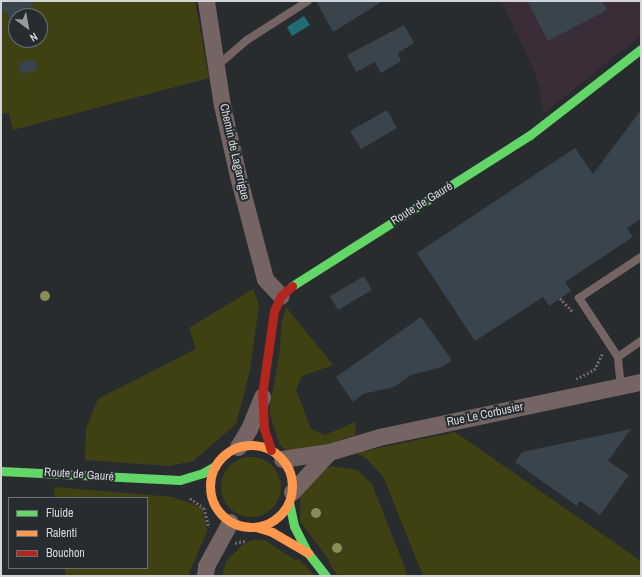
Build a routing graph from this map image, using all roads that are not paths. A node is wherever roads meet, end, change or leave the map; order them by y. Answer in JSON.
{"nodes":[{"id":1,"x":206,"y":1,"type":"edge"},
{"id":2,"x":308,"y":1,"type":"edge"},
{"id":3,"x":641,"y":49,"type":"edge"},
{"id":4,"x":217,"y":67,"type":"junction"},
{"id":5,"x":641,"y":257,"type":"edge"},
{"id":6,"x":281,"y":296,"type":"junction"},
{"id":7,"x":641,"y":341,"type":"edge"},
{"id":8,"x":618,"y":357,"type":"junction"},
{"id":9,"x":641,"y":382,"type":"edge"},
{"id":10,"x":621,"y":387,"type":"junction"},
{"id":11,"x":262,"y":395,"type":"junction"},
{"id":12,"x":238,"y":448,"type":"junction"},
{"id":13,"x":329,"y":452,"type":"junction"},
{"id":14,"x":276,"y":455,"type":"junction"},
{"id":15,"x":215,"y":466,"type":"junction"},
{"id":16,"x":1,"y":471,"type":"edge"},
{"id":17,"x":156,"y":480,"type":"junction"},
{"id":18,"x":186,"y":489,"type":"dead end"},
{"id":19,"x":194,"y":496,"type":"road end"},
{"id":20,"x":290,"y":497,"type":"junction"},
{"id":21,"x":214,"y":504,"type":"junction"},
{"id":22,"x":230,"y":522,"type":"junction"},
{"id":23,"x":256,"y":527,"type":"junction"},
{"id":24,"x":308,"y":554,"type":"junction"},
{"id":25,"x":205,"y":576,"type":"edge"},
{"id":26,"x":326,"y":576,"type":"edge"}],
"edges":[{"from":1,"to":4,"type":"street","name":"Chemin de Lagarrigue"},
{"from":2,"to":4,"type":"lane"},
{"from":3,"to":6,"type":"street","name":"Route de Gauré"},
{"from":4,"to":6,"type":"street","name":"Chemin de Lagarrigue"},
{"from":5,"to":8,"type":"lane"},
{"from":6,"to":11,"type":"street","name":"Route de Gauré"},
{"from":7,"to":8,"type":"lane"},
{"from":8,"to":10,"type":"lane"},
{"from":9,"to":10,"type":"street","name":"Rue Le Corbusier"},
{"from":10,"to":13,"type":"street","name":"Rue Le Corbusier"},
{"from":11,"to":12,"type":"street","name":"Route de Gauré"},
{"from":11,"to":14,"type":"street","name":"Route de Gauré"},
{"from":12,"to":14,"type":"street"},
{"from":12,"to":15,"type":"street"},
{"from":13,"to":14,"type":"street","name":"Rue Le Corbusier"},
{"from":13,"to":20,"type":"street"},
{"from":14,"to":20,"type":"street"},
{"from":15,"to":17,"type":"street","name":"Route de Gauré"},
{"from":15,"to":21,"type":"street"},
{"from":16,"to":17,"type":"street","name":"Route de Gauré"},
{"from":17,"to":18,"type":"street","name":"Route de Gauré"},
{"from":19,"to":21,"type":"street"},
{"from":20,"to":23,"type":"street"},
{"from":20,"to":24,"type":"street"},
{"from":21,"to":22,"type":"street"},
{"from":22,"to":23,"type":"street"},
{"from":22,"to":25,"type":"street"},
{"from":23,"to":24,"type":"street"},
{"from":24,"to":26,"type":"street"}]}
